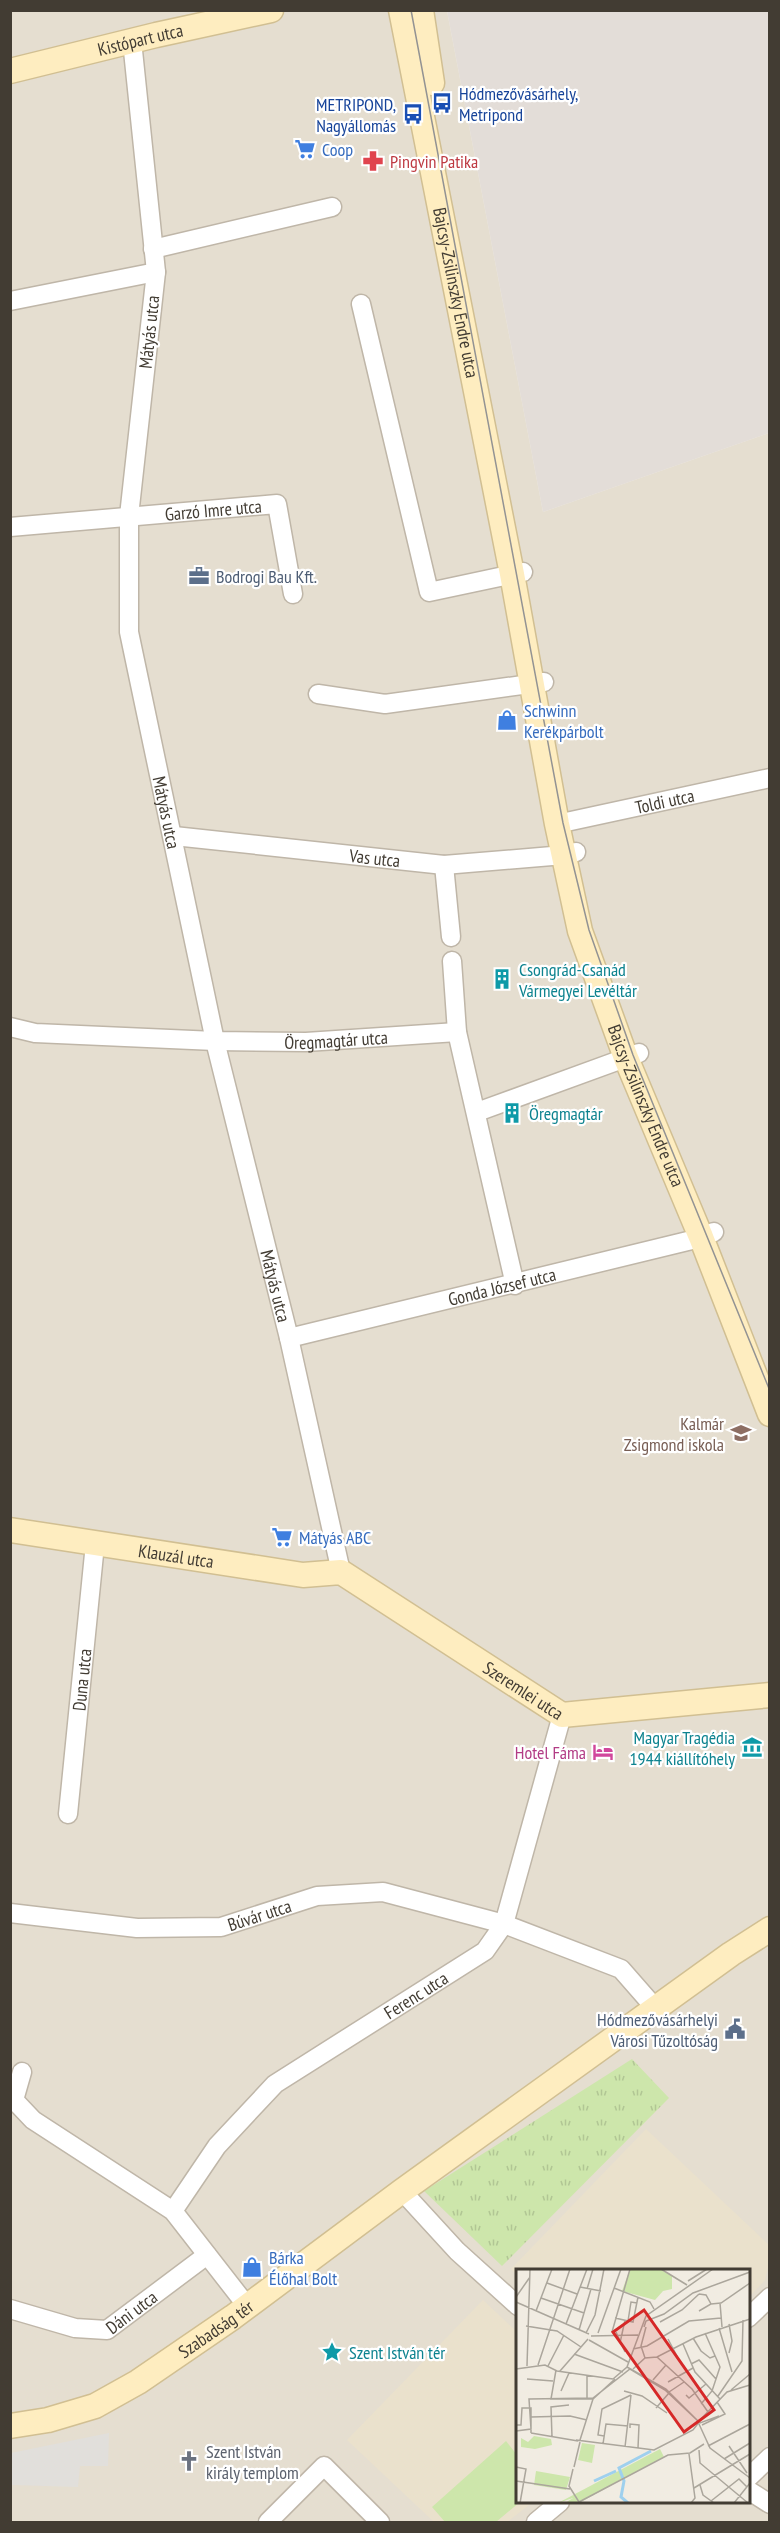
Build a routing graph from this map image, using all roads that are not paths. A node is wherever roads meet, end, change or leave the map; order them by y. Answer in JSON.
{"nodes":[{"id":1,"x":271,"y":10,"type":"edge"},
{"id":2,"x":401,"y":10,"type":"edge"},
{"id":3,"x":421,"y":10,"type":"edge"},
{"id":4,"x":216,"y":16,"type":"edge"},
{"id":5,"x":132,"y":41,"type":"junction"},
{"id":6,"x":10,"y":71,"type":"edge"},
{"id":7,"x":332,"y":207,"type":"dead end"},
{"id":8,"x":153,"y":249,"type":"junction"},
{"id":9,"x":156,"y":272,"type":"junction"},
{"id":10,"x":10,"y":301,"type":"edge"},
{"id":11,"x":361,"y":304,"type":"dead end"},
{"id":12,"x":129,"y":516,"type":"junction"},
{"id":13,"x":10,"y":527,"type":"edge"},
{"id":14,"x":517,"y":573,"type":"junction"},
{"id":15,"x":293,"y":594,"type":"dead end"},
{"id":16,"x":538,"y":682,"type":"junction"},
{"id":17,"x":318,"y":694,"type":"dead end"},
{"id":18,"x":770,"y":778,"type":"edge"},
{"id":19,"x":563,"y":823,"type":"junction"},
{"id":20,"x":174,"y":836,"type":"junction"},
{"id":21,"x":570,"y":854,"type":"junction"},
{"id":22,"x":444,"y":865,"type":"junction"},
{"id":23,"x":451,"y":937,"type":"dead end"},
{"id":24,"x":452,"y":961,"type":"dead end"},
{"id":25,"x":10,"y":1027,"type":"edge"},
{"id":26,"x":457,"y":1032,"type":"junction"},
{"id":27,"x":215,"y":1041,"type":"junction"},
{"id":28,"x":633,"y":1055,"type":"junction"},
{"id":29,"x":477,"y":1112,"type":"junction"},
{"id":30,"x":708,"y":1235,"type":"junction"},
{"id":31,"x":515,"y":1285,"type":"junction"},
{"id":32,"x":289,"y":1338,"type":"junction"},
{"id":33,"x":770,"y":1371,"type":"edge"},
{"id":34,"x":770,"y":1414,"type":"edge"},
{"id":35,"x":10,"y":1530,"type":"edge"},
{"id":36,"x":95,"y":1544,"type":"junction"},
{"id":37,"x":340,"y":1572,"type":"junction"},
{"id":38,"x":770,"y":1695,"type":"edge"},
{"id":39,"x":562,"y":1715,"type":"junction"},
{"id":40,"x":68,"y":1814,"type":"dead end"},
{"id":41,"x":10,"y":1913,"type":"edge"},
{"id":42,"x":770,"y":1919,"type":"edge"},
{"id":43,"x":504,"y":1924,"type":"junction"},
{"id":44,"x":770,"y":1929,"type":"edge"},
{"id":45,"x":731,"y":1954,"type":"junction"},
{"id":46,"x":656,"y":2009,"type":"junction"},
{"id":47,"x":22,"y":2072,"type":"dead end"},
{"id":48,"x":402,"y":2191,"type":"junction"},
{"id":49,"x":173,"y":2211,"type":"junction"},
{"id":50,"x":207,"y":2255,"type":"junction"},
{"id":51,"x":770,"y":2297,"type":"edge"},
{"id":52,"x":516,"y":2304,"type":"edge"},
{"id":53,"x":247,"y":2306,"type":"junction"},
{"id":54,"x":10,"y":2309,"type":"edge"},
{"id":55,"x":750,"y":2316,"type":"edge"},
{"id":56,"x":10,"y":2426,"type":"edge"},
{"id":57,"x":770,"y":2457,"type":"edge"},
{"id":58,"x":750,"y":2476,"type":"edge"},
{"id":59,"x":750,"y":2491,"type":"edge"},
{"id":60,"x":559,"y":2503,"type":"edge"},
{"id":61,"x":770,"y":2504,"type":"edge"},
{"id":62,"x":268,"y":2523,"type":"edge"},
{"id":63,"x":380,"y":2523,"type":"edge"},
{"id":64,"x":536,"y":2523,"type":"edge"}],
"edges":[{"from":1,"to":4,"type":"street","name":"Kistópart utca"},
{"from":2,"to":14,"type":"street","name":"Bajcsy-Zsilinszky Endre utca"},
{"from":3,"to":14,"type":"street","name":"Bajcsy-Zsilinszky Endre utca"},
{"from":4,"to":5,"type":"street","name":"Kistópart utca"},
{"from":5,"to":6,"type":"street","name":"Kistópart utca"},
{"from":5,"to":8,"type":"street","name":"Mátyás utca"},
{"from":7,"to":8,"type":"street"},
{"from":8,"to":9,"type":"street","name":"Mátyás utca"},
{"from":9,"to":10,"type":"street"},
{"from":9,"to":12,"type":"street","name":"Mátyás utca"},
{"from":11,"to":14,"type":"street"},
{"from":12,"to":13,"type":"street"},
{"from":12,"to":15,"type":"street","name":"Garzó Imre utca"},
{"from":12,"to":20,"type":"street","name":"Mátyás utca"},
{"from":14,"to":16,"type":"street","name":"Bajcsy-Zsilinszky Endre utca"},
{"from":16,"to":17,"type":"street"},
{"from":16,"to":19,"type":"street","name":"Bajcsy-Zsilinszky Endre utca"},
{"from":18,"to":19,"type":"street","name":"Toldi utca"},
{"from":19,"to":21,"type":"street","name":"Bajcsy-Zsilinszky Endre utca"},
{"from":20,"to":22,"type":"street","name":"Vas utca"},
{"from":20,"to":27,"type":"street","name":"Mátyás utca"},
{"from":21,"to":22,"type":"street","name":"Vas utca"},
{"from":21,"to":28,"type":"street","name":"Bajcsy-Zsilinszky Endre utca"},
{"from":22,"to":23,"type":"street"},
{"from":24,"to":26,"type":"street"},
{"from":25,"to":27,"type":"street","name":"Öregmagtár utca"},
{"from":26,"to":27,"type":"street","name":"Öregmagtár utca"},
{"from":26,"to":29,"type":"street"},
{"from":27,"to":32,"type":"street","name":"Mátyás utca"},
{"from":28,"to":29,"type":"street"},
{"from":28,"to":30,"type":"street","name":"Bajcsy-Zsilinszky Endre utca"},
{"from":29,"to":31,"type":"street"},
{"from":30,"to":31,"type":"street","name":"Gonda József utca"},
{"from":30,"to":33,"type":"street","name":"Bajcsy-Zsilinszky Endre utca"},
{"from":30,"to":34,"type":"street","name":"Bajcsy-Zsilinszky Endre utca"},
{"from":31,"to":32,"type":"street","name":"Gonda József utca"},
{"from":32,"to":37,"type":"street","name":"Mátyás utca"},
{"from":35,"to":36,"type":"street","name":"Klauzál utca"},
{"from":36,"to":37,"type":"street","name":"Klauzál utca"},
{"from":36,"to":40,"type":"street","name":"Duna utca"},
{"from":37,"to":39,"type":"street","name":"Szeremlei utca"},
{"from":38,"to":39,"type":"street","name":"Szeremlei utca"},
{"from":39,"to":43,"type":"street","name":"Ferenc utca"},
{"from":41,"to":43,"type":"street","name":"Búvár utca"},
{"from":42,"to":45,"type":"street"},
{"from":43,"to":46,"type":"street","name":"Búvár utca"},
{"from":43,"to":49,"type":"street","name":"Ferenc utca"},
{"from":44,"to":45,"type":"street"},
{"from":45,"to":46,"type":"street"},
{"from":46,"to":48,"type":"street"},
{"from":47,"to":49,"type":"street"},
{"from":48,"to":52,"type":"street"},
{"from":48,"to":53,"type":"street","name":"Szabadság tér"},
{"from":49,"to":50,"type":"street"},
{"from":50,"to":53,"type":"street"},
{"from":50,"to":54,"type":"street","name":"Dáni utca"},
{"from":51,"to":55,"type":"street"},
{"from":53,"to":56,"type":"street","name":"Szabadság tér"},
{"from":57,"to":58,"type":"street"},
{"from":59,"to":61,"type":"street"},
{"from":60,"to":64,"type":"street"},
{"from":62,"to":63,"type":"street"}]}
